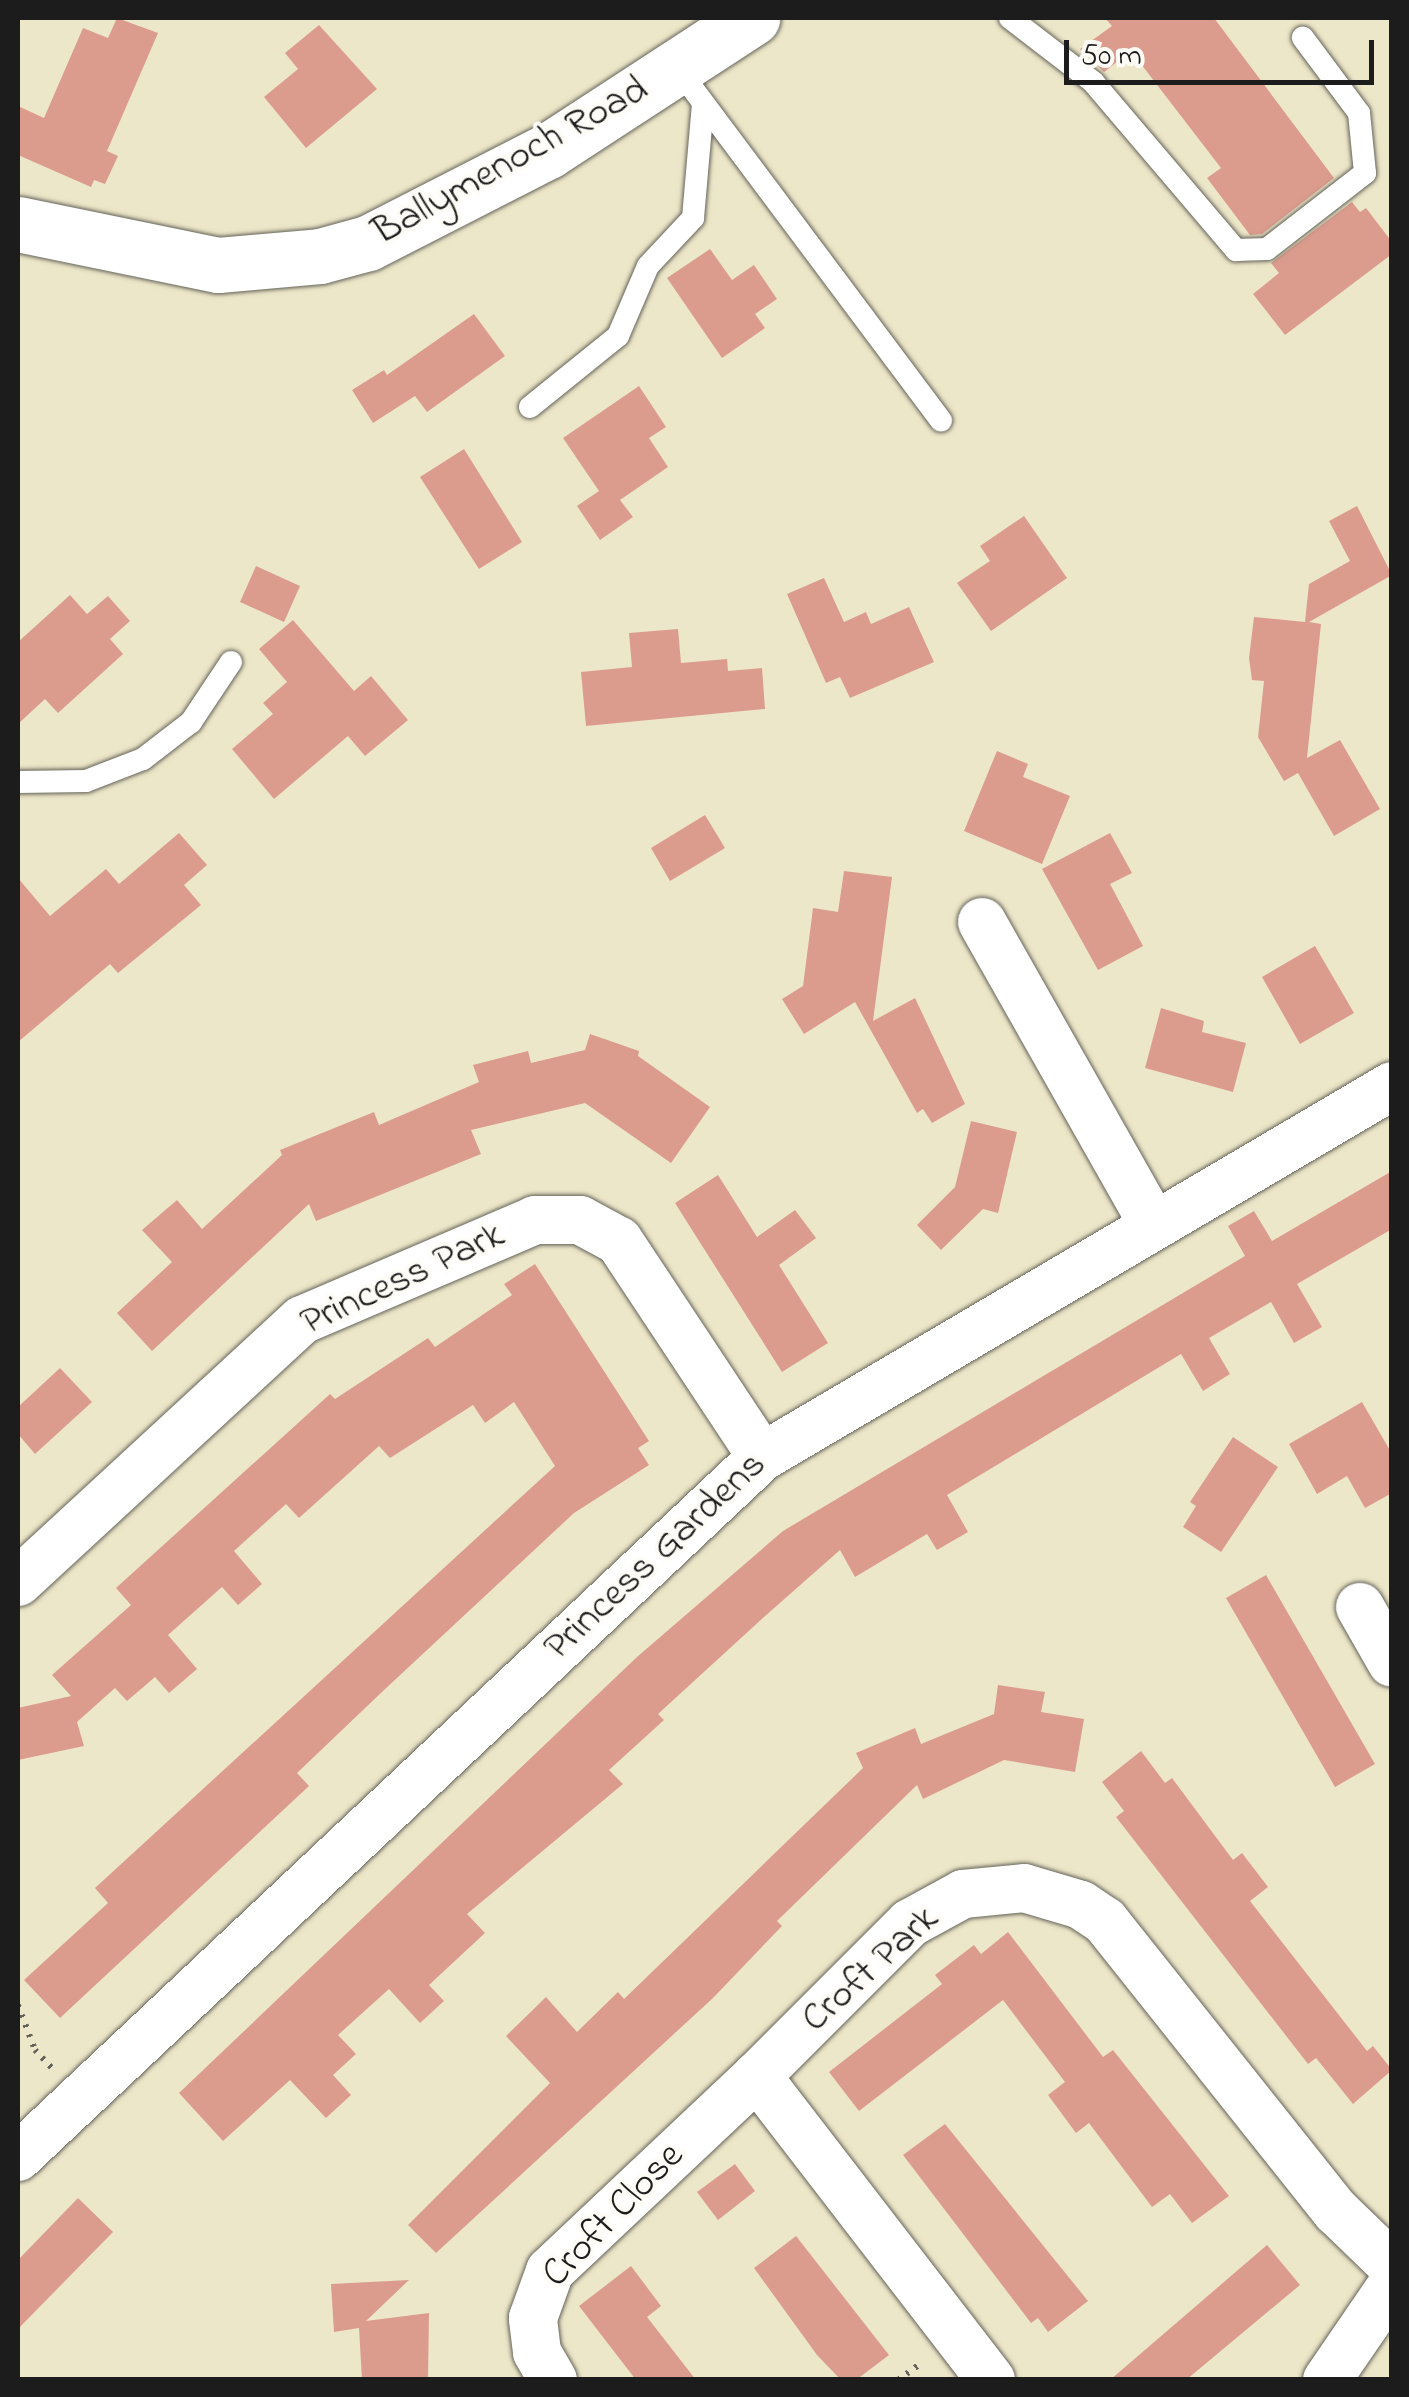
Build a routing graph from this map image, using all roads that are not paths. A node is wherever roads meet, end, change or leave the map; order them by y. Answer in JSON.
{"nodes":[{"id":1,"x":752,"y":18,"type":"edge"},
{"id":2,"x":1010,"y":18,"type":"edge"},
{"id":3,"x":1303,"y":38,"type":"dead end"},
{"id":4,"x":691,"y":86,"type":"junction"},
{"id":5,"x":18,"y":224,"type":"edge"},
{"id":6,"x":530,"y":407,"type":"dead end"},
{"id":7,"x":942,"y":420,"type":"dead end"},
{"id":8,"x":230,"y":662,"type":"dead end"},
{"id":9,"x":18,"y":782,"type":"edge"},
{"id":10,"x":982,"y":922,"type":"dead end"},
{"id":11,"x":1392,"y":1086,"type":"edge"},
{"id":12,"x":1153,"y":1224,"type":"junction"},
{"id":13,"x":762,"y":1457,"type":"junction"},
{"id":14,"x":18,"y":1582,"type":"edge"},
{"id":15,"x":1360,"y":1607,"type":"dead end"},
{"id":16,"x":1392,"y":1662,"type":"edge"},
{"id":17,"x":757,"y":2076,"type":"junction"},
{"id":18,"x":18,"y":2157,"type":"edge"},
{"id":19,"x":1392,"y":2265,"type":"edge"},
{"id":20,"x":1392,"y":2285,"type":"edge"},
{"id":21,"x":553,"y":2380,"type":"edge"},
{"id":22,"x":991,"y":2380,"type":"edge"},
{"id":23,"x":1327,"y":2380,"type":"edge"}],
"edges":[{"from":1,"to":4,"type":"street","name":"Ballymenoch Road"},
{"from":2,"to":3,"type":"lane"},
{"from":4,"to":5,"type":"street","name":"Ballymenoch Road"},
{"from":4,"to":6,"type":"lane"},
{"from":4,"to":7,"type":"lane"},
{"from":8,"to":9,"type":"lane"},
{"from":10,"to":12,"type":"street"},
{"from":11,"to":12,"type":"street","name":"Princess Gardens"},
{"from":12,"to":13,"type":"street","name":"Princess Gardens"},
{"from":13,"to":14,"type":"street","name":"Princess Park"},
{"from":13,"to":18,"type":"street","name":"Princess Gardens"},
{"from":15,"to":16,"type":"street"},
{"from":17,"to":19,"type":"street","name":"Croft Park"},
{"from":17,"to":21,"type":"street","name":"Croft Close"},
{"from":17,"to":22,"type":"street"},
{"from":20,"to":23,"type":"street"}]}
